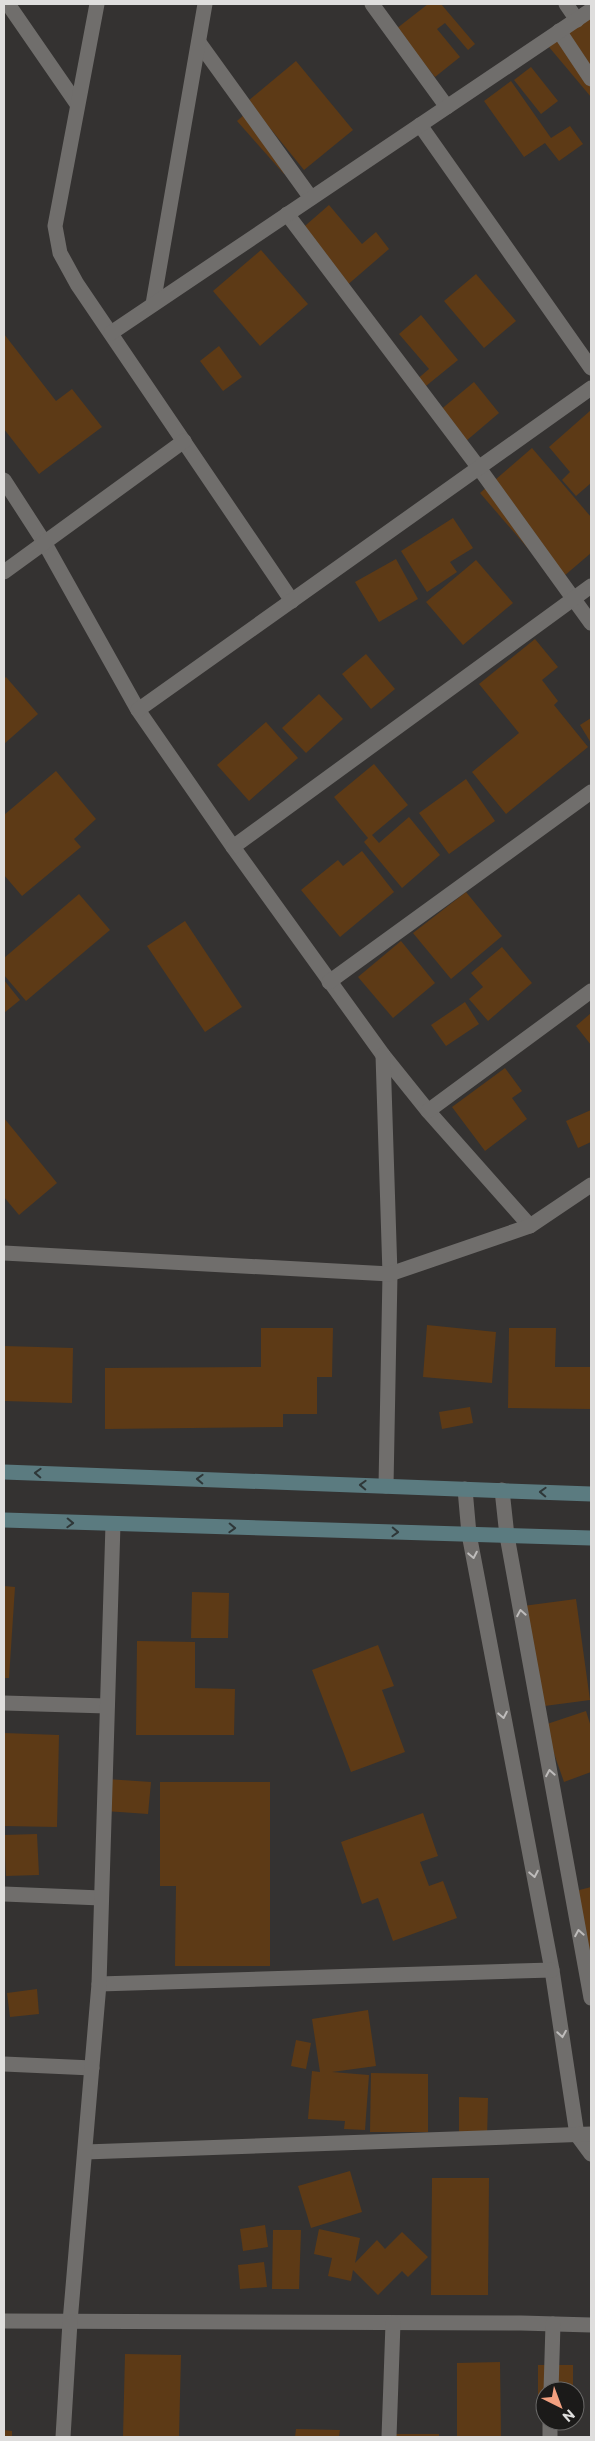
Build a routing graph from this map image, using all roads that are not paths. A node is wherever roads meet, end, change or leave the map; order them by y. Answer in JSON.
{"nodes":[{"id":1,"x":8,"y":4,"type":"edge"},
{"id":2,"x":97,"y":4,"type":"edge"},
{"id":3,"x":206,"y":4,"type":"edge"},
{"id":4,"x":372,"y":4,"type":"edge"},
{"id":5,"x":566,"y":4,"type":"edge"},
{"id":6,"x":591,"y":10,"type":"edge"},
{"id":7,"x":577,"y":20,"type":"junction"},
{"id":8,"x":559,"y":31,"type":"junction"},
{"id":9,"x":200,"y":44,"type":"junction"},
{"id":10,"x":591,"y":79,"type":"edge"},
{"id":11,"x":77,"y":104,"type":"junction"},
{"id":12,"x":447,"y":107,"type":"junction"},
{"id":13,"x":420,"y":125,"type":"junction"},
{"id":14,"x":311,"y":198,"type":"junction"},
{"id":15,"x":287,"y":214,"type":"junction"},
{"id":16,"x":153,"y":304,"type":"junction"},
{"id":17,"x":111,"y":333,"type":"junction"},
{"id":18,"x":591,"y":368,"type":"edge"},
{"id":19,"x":591,"y":388,"type":"edge"},
{"id":20,"x":184,"y":441,"type":"junction"},
{"id":21,"x":479,"y":468,"type":"junction"},
{"id":22,"x":4,"y":480,"type":"edge"},
{"id":23,"x":44,"y":542,"type":"junction"},
{"id":24,"x":4,"y":572,"type":"edge"},
{"id":25,"x":591,"y":586,"type":"edge"},
{"id":26,"x":574,"y":598,"type":"junction"},
{"id":27,"x":292,"y":601,"type":"junction"},
{"id":28,"x":591,"y":623,"type":"edge"},
{"id":29,"x":138,"y":710,"type":"junction"},
{"id":30,"x":591,"y":792,"type":"edge"},
{"id":31,"x":233,"y":847,"type":"junction"},
{"id":32,"x":329,"y":982,"type":"junction"},
{"id":33,"x":591,"y":991,"type":"edge"},
{"id":34,"x":384,"y":1055,"type":"junction"},
{"id":35,"x":428,"y":1111,"type":"junction"},
{"id":36,"x":591,"y":1185,"type":"edge"},
{"id":37,"x":530,"y":1226,"type":"junction"},
{"id":38,"x":4,"y":1253,"type":"edge"},
{"id":39,"x":390,"y":1274,"type":"junction"},
{"id":40,"x":4,"y":1472,"type":"edge"},
{"id":41,"x":386,"y":1486,"type":"junction"},
{"id":42,"x":465,"y":1490,"type":"junction"},
{"id":43,"x":502,"y":1490,"type":"junction"},
{"id":44,"x":591,"y":1494,"type":"edge"},
{"id":45,"x":4,"y":1520,"type":"edge"},
{"id":46,"x":113,"y":1524,"type":"junction"},
{"id":47,"x":469,"y":1534,"type":"junction"},
{"id":48,"x":507,"y":1536,"type":"junction"},
{"id":49,"x":591,"y":1538,"type":"edge"},
{"id":50,"x":4,"y":1702,"type":"edge"},
{"id":51,"x":108,"y":1706,"type":"junction"},
{"id":52,"x":4,"y":1894,"type":"edge"},
{"id":53,"x":101,"y":1898,"type":"junction"},
{"id":54,"x":552,"y":1970,"type":"junction"},
{"id":55,"x":99,"y":1984,"type":"junction"},
{"id":56,"x":591,"y":1998,"type":"edge"},
{"id":57,"x":4,"y":2064,"type":"edge"},
{"id":58,"x":92,"y":2068,"type":"junction"},
{"id":59,"x":584,"y":2134,"type":"edge"},
{"id":60,"x":85,"y":2152,"type":"junction"},
{"id":61,"x":591,"y":2154,"type":"edge"},
{"id":62,"x":4,"y":2322,"type":"edge"},
{"id":63,"x":70,"y":2322,"type":"junction"},
{"id":64,"x":392,"y":2323,"type":"junction"},
{"id":65,"x":553,"y":2324,"type":"junction"},
{"id":66,"x":591,"y":2325,"type":"edge"},
{"id":67,"x":551,"y":2381,"type":"edge"},
{"id":68,"x":63,"y":2437,"type":"edge"},
{"id":69,"x":389,"y":2437,"type":"edge"}],
"edges":[{"from":1,"to":11,"type":"street"},
{"from":2,"to":11,"type":"street"},
{"from":3,"to":9,"type":"street"},
{"from":4,"to":12,"type":"street"},
{"from":5,"to":7,"type":"street"},
{"from":6,"to":7,"type":"street"},
{"from":7,"to":8,"type":"street"},
{"from":8,"to":10,"type":"street"},
{"from":8,"to":12,"type":"street"},
{"from":9,"to":14,"type":"street"},
{"from":9,"to":16,"type":"street"},
{"from":11,"to":17,"type":"street"},
{"from":12,"to":13,"type":"street"},
{"from":13,"to":14,"type":"street"},
{"from":13,"to":18,"type":"street"},
{"from":14,"to":15,"type":"street"},
{"from":15,"to":16,"type":"street"},
{"from":15,"to":21,"type":"street"},
{"from":16,"to":17,"type":"street"},
{"from":17,"to":20,"type":"street"},
{"from":19,"to":21,"type":"street"},
{"from":20,"to":23,"type":"street"},
{"from":20,"to":27,"type":"street"},
{"from":21,"to":26,"type":"street"},
{"from":21,"to":27,"type":"street"},
{"from":22,"to":23,"type":"street"},
{"from":23,"to":24,"type":"street"},
{"from":23,"to":29,"type":"street"},
{"from":25,"to":26,"type":"street"},
{"from":26,"to":28,"type":"street"},
{"from":26,"to":31,"type":"street"},
{"from":27,"to":29,"type":"street"},
{"from":29,"to":31,"type":"street"},
{"from":30,"to":32,"type":"street"},
{"from":31,"to":32,"type":"street"},
{"from":32,"to":34,"type":"street"},
{"from":33,"to":35,"type":"street"},
{"from":34,"to":35,"type":"street"},
{"from":34,"to":39,"type":"street"},
{"from":35,"to":37,"type":"street"},
{"from":36,"to":37,"type":"street"},
{"from":37,"to":39,"type":"street"},
{"from":38,"to":39,"type":"street"},
{"from":39,"to":41,"type":"street"},
{"from":41,"to":40,"type":"main road","one_way":true},
{"from":41,"to":42,"type":"main road"},
{"from":42,"to":43,"type":"main road"},
{"from":42,"to":47,"type":"street"},
{"from":44,"to":43,"type":"main road","one_way":true},
{"from":43,"to":48,"type":"street"},
{"from":45,"to":46,"type":"main road","one_way":true},
{"from":46,"to":47,"type":"main road","one_way":true},
{"from":46,"to":51,"type":"street"},
{"from":47,"to":48,"type":"main road"},
{"from":47,"to":54,"type":"street","one_way":true},
{"from":48,"to":49,"type":"main road"},
{"from":56,"to":48,"type":"street","one_way":true},
{"from":50,"to":51,"type":"street"},
{"from":51,"to":53,"type":"street"},
{"from":52,"to":53,"type":"street"},
{"from":53,"to":55,"type":"street"},
{"from":54,"to":55,"type":"street"},
{"from":54,"to":59,"type":"street","one_way":true},
{"from":55,"to":58,"type":"street"},
{"from":57,"to":58,"type":"street"},
{"from":58,"to":60,"type":"street"},
{"from":59,"to":60,"type":"street"},
{"from":59,"to":61,"type":"street"},
{"from":60,"to":63,"type":"street"},
{"from":62,"to":63,"type":"street"},
{"from":63,"to":64,"type":"street"},
{"from":63,"to":68,"type":"street"},
{"from":64,"to":65,"type":"street"},
{"from":64,"to":69,"type":"street"},
{"from":65,"to":66,"type":"street"},
{"from":65,"to":67,"type":"street"}]}
